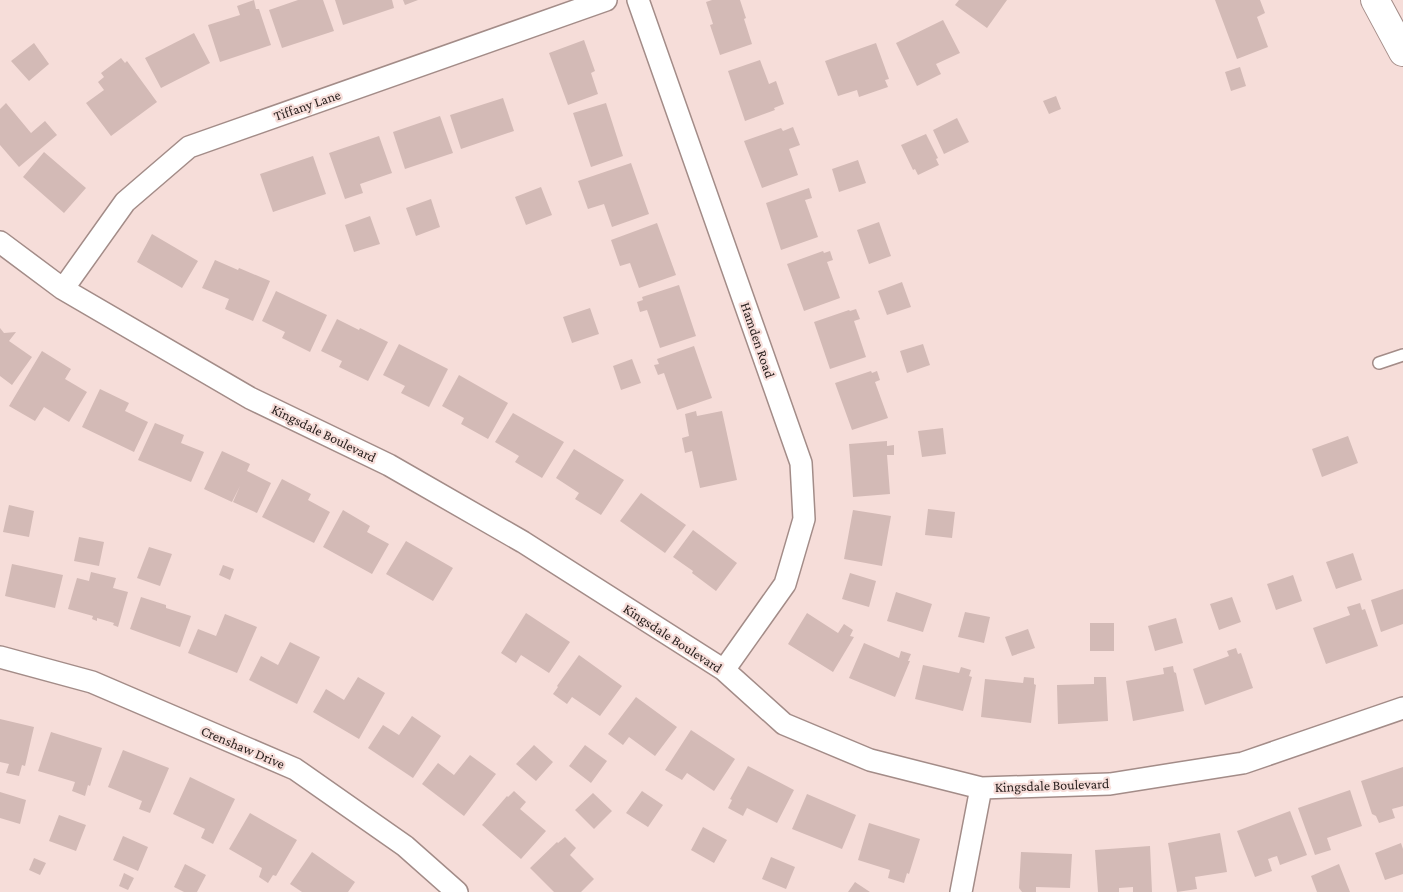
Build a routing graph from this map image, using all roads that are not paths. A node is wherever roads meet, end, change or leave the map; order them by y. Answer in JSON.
{"nodes":[{"id":1,"x":606,"y":0,"type":"edge"},
{"id":2,"x":638,"y":0,"type":"edge"},
{"id":3,"x":1375,"y":0,"type":"edge"},
{"id":4,"x":1403,"y":52,"type":"edge"},
{"id":5,"x":0,"y":242,"type":"edge"},
{"id":6,"x":63,"y":289,"type":"junction"},
{"id":7,"x":1403,"y":355,"type":"edge"},
{"id":8,"x":1379,"y":363,"type":"dead end"},
{"id":9,"x":0,"y":657,"type":"edge"},
{"id":10,"x":724,"y":670,"type":"junction"},
{"id":11,"x":1403,"y":708,"type":"edge"},
{"id":12,"x":981,"y":788,"type":"junction"},
{"id":13,"x":457,"y":892,"type":"edge"},
{"id":14,"x":961,"y":892,"type":"edge"}],
"edges":[{"from":1,"to":6,"type":"street","name":"Tiffany Lane"},
{"from":2,"to":10,"type":"street","name":"Hamden Road"},
{"from":3,"to":4,"type":"main road"},
{"from":5,"to":6,"type":"street","name":"Kingsdale Boulevard"},
{"from":6,"to":10,"type":"street","name":"Kingsdale Boulevard"},
{"from":7,"to":8,"type":"lane"},
{"from":9,"to":13,"type":"street","name":"Crenshaw Drive"},
{"from":10,"to":12,"type":"street","name":"Kingsdale Boulevard"},
{"from":11,"to":12,"type":"street","name":"Kingsdale Boulevard"},
{"from":12,"to":14,"type":"street"}]}
